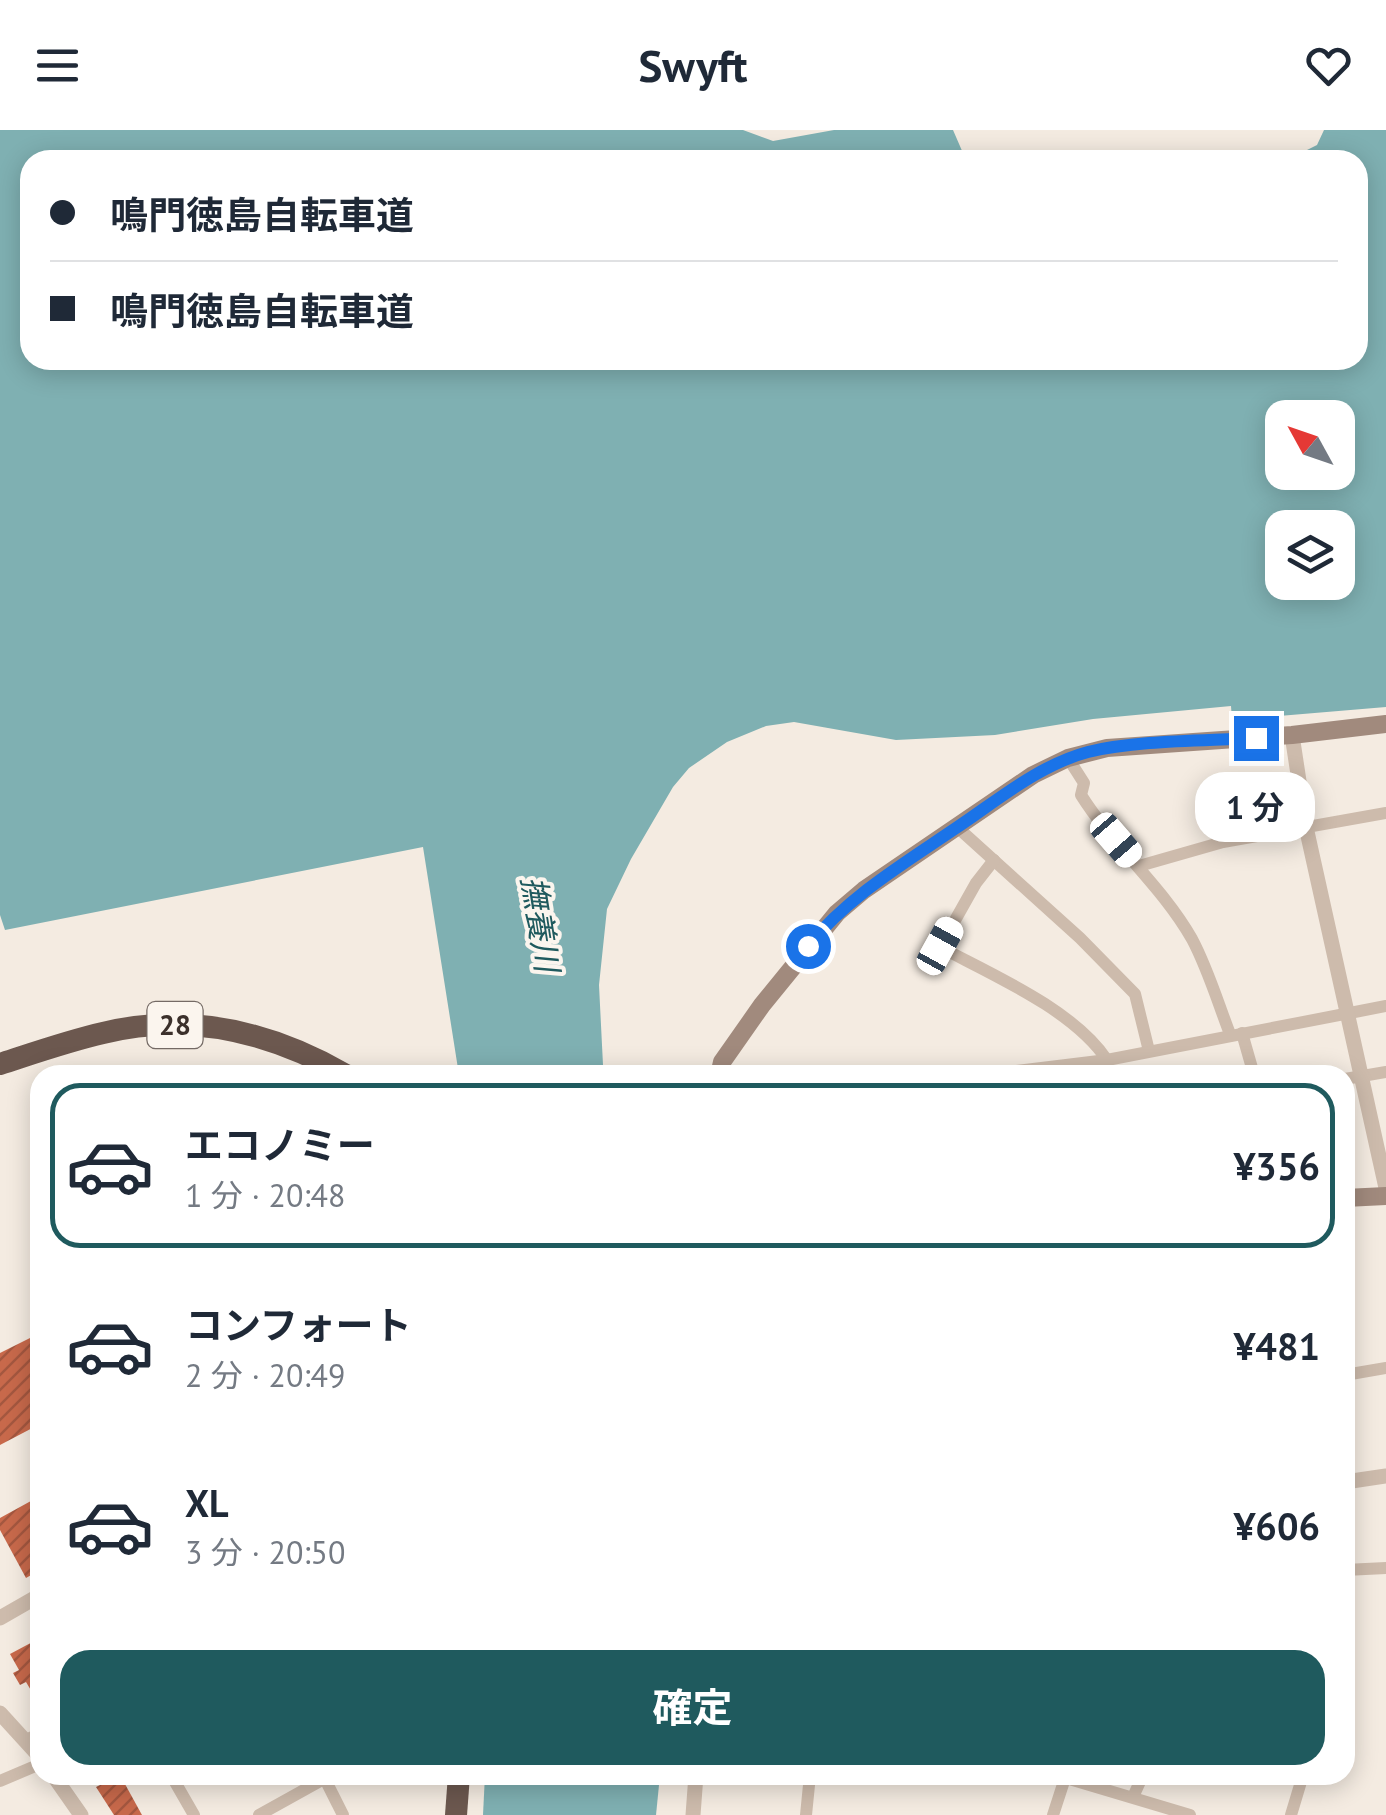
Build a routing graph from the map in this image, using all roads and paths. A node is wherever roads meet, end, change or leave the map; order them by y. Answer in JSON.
{"nodes":[{"id":1,"x":1386,"y":724,"type":"edge"},
{"id":2,"x":1292,"y":735,"type":"junction"},
{"id":3,"x":1068,"y":758,"type":"junction"},
{"id":4,"x":1386,"y":812,"type":"edge"},
{"id":5,"x":1306,"y":827,"type":"junction"},
{"id":6,"x":957,"y":828,"type":"junction"},
{"id":7,"x":994,"y":860,"type":"junction"},
{"id":8,"x":1139,"y":866,"type":"junction"},
{"id":9,"x":1386,"y":1006,"type":"edge"},
{"id":10,"x":1348,"y":1014,"type":"junction"},
{"id":11,"x":1236,"y":1034,"type":"junction"},
{"id":12,"x":1150,"y":1051,"type":"junction"},
{"id":13,"x":1107,"y":1060,"type":"junction"},
{"id":14,"x":0,"y":1064,"type":"edge"},
{"id":15,"x":328,"y":1065,"type":"edge"},
{"id":16,"x":721,"y":1065,"type":"edge"},
{"id":17,"x":1082,"y":1065,"type":"edge"},
{"id":18,"x":1250,"y":1065,"type":"edge"},
{"id":19,"x":1352,"y":1065,"type":"edge"},
{"id":20,"x":1386,"y":1072,"type":"edge"},
{"id":21,"x":1355,"y":1077,"type":"edge"},
{"id":22,"x":1355,"y":1084,"type":"edge"},
{"id":23,"x":1386,"y":1188,"type":"edge"},
{"id":24,"x":1386,"y":1196,"type":"edge"},
{"id":25,"x":1355,"y":1198,"type":"edge"},
{"id":26,"x":1386,"y":1368,"type":"edge"},
{"id":27,"x":1355,"y":1373,"type":"edge"},
{"id":28,"x":1386,"y":1476,"type":"edge"},
{"id":29,"x":1355,"y":1482,"type":"edge"},
{"id":30,"x":1386,"y":1568,"type":"edge"},
{"id":31,"x":1355,"y":1570,"type":"edge"},
{"id":32,"x":30,"y":1601,"type":"edge"},
{"id":33,"x":0,"y":1618,"type":"edge"},
{"id":34,"x":0,"y":1712,"type":"edge"},
{"id":35,"x":30,"y":1734,"type":"edge"},
{"id":36,"x":30,"y":1766,"type":"edge"},
{"id":37,"x":0,"y":1782,"type":"edge"},
{"id":38,"x":60,"y":1785,"type":"edge"},
{"id":39,"x":177,"y":1785,"type":"edge"},
{"id":40,"x":314,"y":1785,"type":"edge"},
{"id":41,"x":331,"y":1785,"type":"edge"},
{"id":42,"x":458,"y":1785,"type":"edge"},
{"id":43,"x":695,"y":1785,"type":"edge"},
{"id":44,"x":809,"y":1785,"type":"edge"},
{"id":45,"x":1063,"y":1785,"type":"edge"},
{"id":46,"x":1094,"y":1785,"type":"edge"},
{"id":47,"x":1138,"y":1785,"type":"edge"},
{"id":48,"x":1300,"y":1785,"type":"edge"},
{"id":49,"x":1132,"y":1797,"type":"junction"},
{"id":50,"x":81,"y":1815,"type":"edge"},
{"id":51,"x":194,"y":1815,"type":"edge"},
{"id":52,"x":260,"y":1815,"type":"edge"},
{"id":53,"x":344,"y":1815,"type":"edge"},
{"id":54,"x":456,"y":1815,"type":"edge"},
{"id":55,"x":692,"y":1815,"type":"edge"},
{"id":56,"x":806,"y":1815,"type":"edge"},
{"id":57,"x":1052,"y":1815,"type":"edge"},
{"id":58,"x":1190,"y":1815,"type":"edge"},
{"id":59,"x":1291,"y":1815,"type":"edge"}],
"edges":[{"from":1,"to":2,"type":"main road"},
{"from":2,"to":3,"type":"main road"},
{"from":2,"to":5,"type":"street"},
{"from":3,"to":6,"type":"main road"},
{"from":3,"to":8,"type":"street"},
{"from":4,"to":5,"type":"street"},
{"from":5,"to":8,"type":"street"},
{"from":5,"to":10,"type":"street"},
{"from":6,"to":7,"type":"street"},
{"from":6,"to":16,"type":"main road"},
{"from":7,"to":12,"type":"street"},
{"from":7,"to":13,"type":"street"},
{"from":8,"to":11,"type":"street"},
{"from":9,"to":10,"type":"street"},
{"from":10,"to":11,"type":"street"},
{"from":10,"to":19,"type":"street"},
{"from":11,"to":12,"type":"street"},
{"from":11,"to":18,"type":"street"},
{"from":12,"to":13,"type":"street"},
{"from":13,"to":17,"type":"street"},
{"from":14,"to":15,"type":"highway","number":"28"},
{"from":20,"to":21,"type":"street"},
{"from":22,"to":23,"type":"street"},
{"from":24,"to":25,"type":"main road"},
{"from":26,"to":27,"type":"street"},
{"from":28,"to":29,"type":"street"},
{"from":30,"to":31,"type":"street"},
{"from":32,"to":33,"type":"street"},
{"from":34,"to":35,"type":"street"},
{"from":36,"to":37,"type":"street"},
{"from":38,"to":50,"type":"street"},
{"from":39,"to":51,"type":"street"},
{"from":40,"to":52,"type":"street"},
{"from":41,"to":53,"type":"street"},
{"from":42,"to":54,"type":"highway"},
{"from":43,"to":55,"type":"street"},
{"from":44,"to":56,"type":"street"},
{"from":45,"to":57,"type":"street"},
{"from":46,"to":49,"type":"street"},
{"from":47,"to":49,"type":"street"},
{"from":48,"to":59,"type":"street"},
{"from":49,"to":58,"type":"street"}]}
